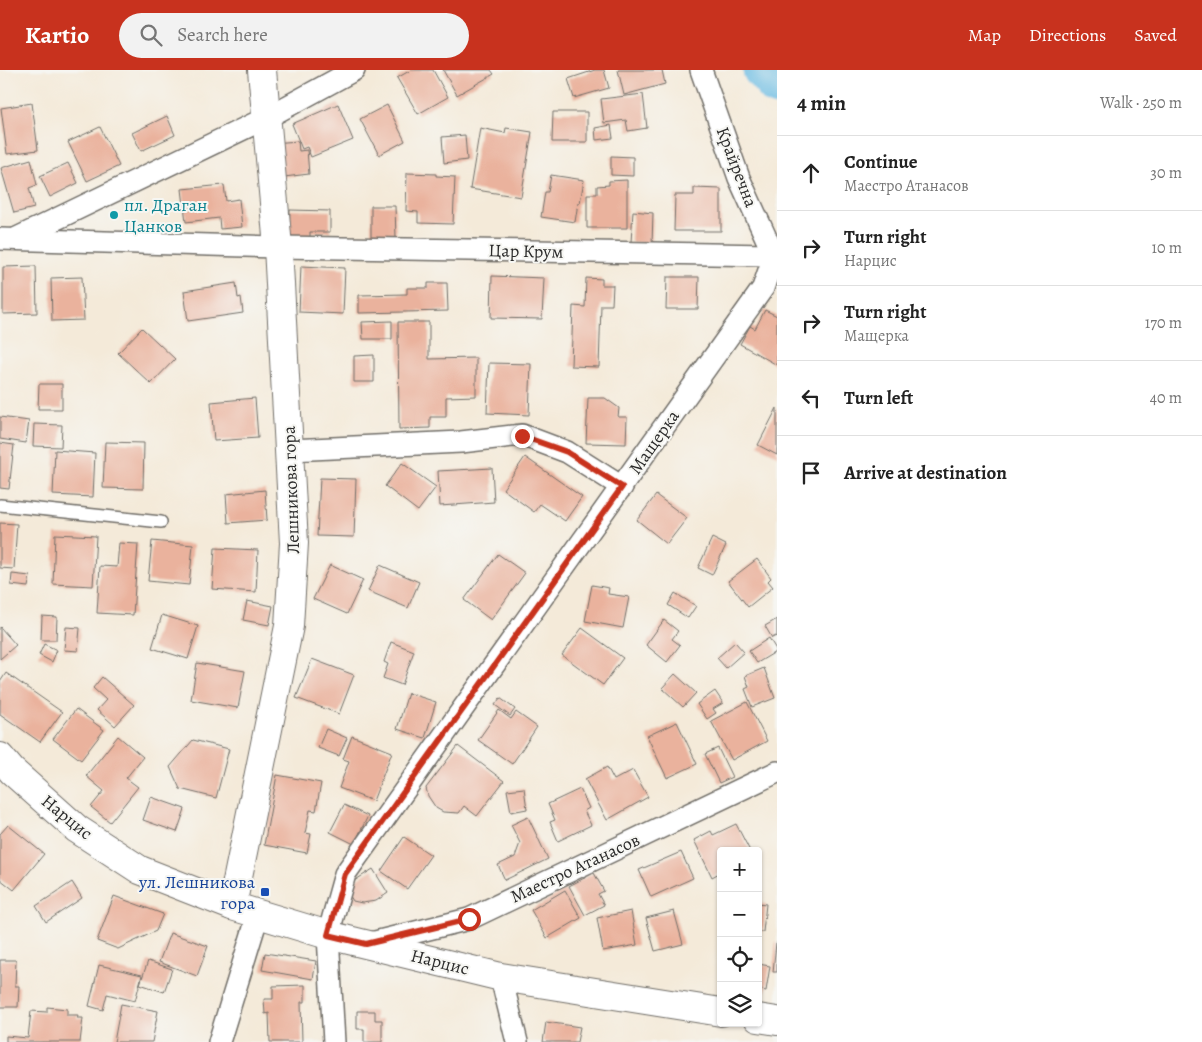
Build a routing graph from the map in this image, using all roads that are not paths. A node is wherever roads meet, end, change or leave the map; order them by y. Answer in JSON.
{"nodes":[{"id":1,"x":262,"y":70,"type":"edge"},
{"id":2,"x":354,"y":70,"type":"edge"},
{"id":3,"x":701,"y":70,"type":"edge"},
{"id":4,"x":266,"y":118,"type":"junction"},
{"id":5,"x":8,"y":239,"type":"edge"},
{"id":6,"x":278,"y":247,"type":"junction"},
{"id":7,"x":776,"y":258,"type":"edge"},
{"id":8,"x":290,"y":450,"type":"junction"},
{"id":9,"x":622,"y":487,"type":"junction"},
{"id":10,"x":0,"y":505,"type":"edge"},
{"id":11,"x":161,"y":522,"type":"dead end"},
{"id":12,"x":0,"y":757,"type":"edge"},
{"id":13,"x":777,"y":772,"type":"edge"},
{"id":14,"x":232,"y":906,"type":"junction"},
{"id":15,"x":258,"y":915,"type":"junction"},
{"id":16,"x":328,"y":935,"type":"junction"},
{"id":17,"x":366,"y":944,"type":"junction"},
{"id":18,"x":501,"y":977,"type":"junction"},
{"id":19,"x":717,"y":1011,"type":"edge"},
{"id":20,"x":762,"y":1019,"type":"edge"},
{"id":21,"x":777,"y":1021,"type":"edge"},
{"id":22,"x":219,"y":1042,"type":"edge"},
{"id":23,"x":334,"y":1042,"type":"edge"},
{"id":24,"x":517,"y":1042,"type":"edge"}],
"edges":[{"from":1,"to":4,"type":"street","name":"Лешникова гора"},
{"from":2,"to":4,"type":"street"},
{"from":3,"to":7,"type":"street","name":"Крайречна"},
{"from":4,"to":5,"type":"street"},
{"from":4,"to":6,"type":"street","name":"Лешникова гора"},
{"from":5,"to":6,"type":"street"},
{"from":6,"to":7,"type":"street","name":"Цар Крум"},
{"from":6,"to":8,"type":"street","name":"Лешникова гора"},
{"from":7,"to":9,"type":"street","name":"Мащерка"},
{"from":8,"to":9,"type":"street"},
{"from":8,"to":14,"type":"street","name":"Лешникова гора"},
{"from":9,"to":16,"type":"street","name":"Мащерка"},
{"from":10,"to":11,"type":"lane"},
{"from":12,"to":14,"type":"street","name":"Нарцис"},
{"from":13,"to":17,"type":"street","name":"Маестро Атанасов"},
{"from":14,"to":15,"type":"street","name":"Нарцис"},
{"from":15,"to":16,"type":"street","name":"Нарцис"},
{"from":15,"to":22,"type":"street"},
{"from":16,"to":17,"type":"street","name":"Нарцис"},
{"from":16,"to":23,"type":"street","name":"Мащерка"},
{"from":17,"to":18,"type":"street","name":"Нарцис"},
{"from":18,"to":19,"type":"street","name":"Нарцис"},
{"from":18,"to":24,"type":"street"},
{"from":20,"to":21,"type":"street"}]}
